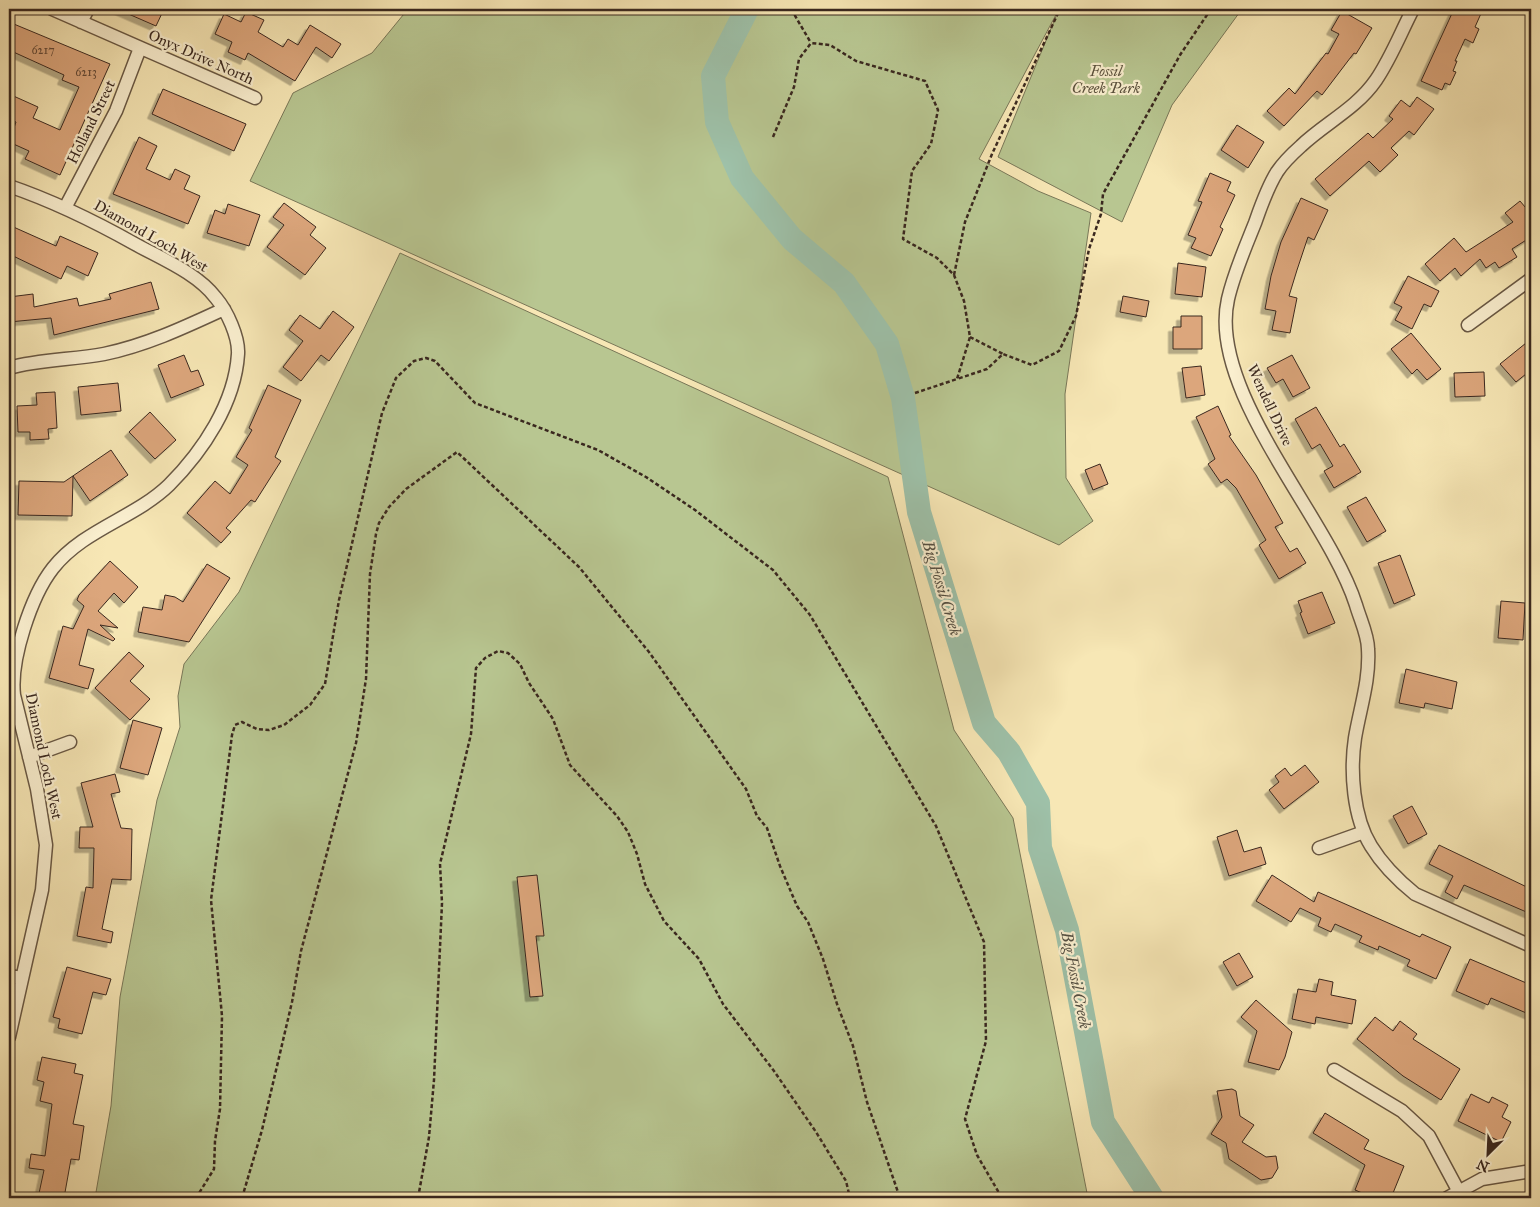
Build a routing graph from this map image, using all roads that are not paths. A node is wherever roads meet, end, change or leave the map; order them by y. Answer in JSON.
{"nodes":[{"id":1,"x":52,"y":9,"type":"edge"},
{"id":2,"x":88,"y":9,"type":"edge"},
{"id":3,"x":1413,"y":9,"type":"edge"},
{"id":4,"x":81,"y":22,"type":"junction"},
{"id":5,"x":140,"y":48,"type":"junction"},
{"id":6,"x":255,"y":98,"type":"dead end"},
{"id":7,"x":9,"y":186,"type":"edge"},
{"id":8,"x":65,"y":208,"type":"junction"},
{"id":9,"x":1531,"y":279,"type":"edge"},
{"id":10,"x":224,"y":310,"type":"junction"},
{"id":11,"x":1468,"y":325,"type":"dead end"},
{"id":12,"x":9,"y":368,"type":"edge"},
{"id":13,"x":70,"y":742,"type":"dead end"},
{"id":14,"x":29,"y":757,"type":"junction"},
{"id":15,"x":1364,"y":832,"type":"junction"},
{"id":16,"x":1319,"y":848,"type":"dead end"},
{"id":17,"x":1531,"y":946,"type":"edge"},
{"id":18,"x":9,"y":976,"type":"edge"},
{"id":19,"x":22,"y":978,"type":"junction"},
{"id":20,"x":9,"y":1037,"type":"edge"},
{"id":21,"x":1334,"y":1070,"type":"dead end"},
{"id":22,"x":1531,"y":1171,"type":"edge"},
{"id":23,"x":1459,"y":1192,"type":"junction"},
{"id":24,"x":1447,"y":1198,"type":"edge"}],
"edges":[{"from":1,"to":4,"type":"street","name":"Onyx Drive North"},
{"from":2,"to":4,"type":"street"},
{"from":3,"to":15,"type":"street","name":"Wendell Drive"},
{"from":4,"to":5,"type":"street","name":"Onyx Drive North"},
{"from":5,"to":6,"type":"street","name":"Onyx Drive North"},
{"from":5,"to":8,"type":"street","name":"Holland Street"},
{"from":7,"to":8,"type":"street","name":"Diamond Loch West"},
{"from":8,"to":10,"type":"street","name":"Diamond Loch West"},
{"from":9,"to":11,"type":"street"},
{"from":10,"to":12,"type":"street"},
{"from":10,"to":14,"type":"street","name":"Diamond Loch West"},
{"from":13,"to":14,"type":"street"},
{"from":14,"to":19,"type":"street","name":"Diamond Loch West"},
{"from":15,"to":16,"type":"street"},
{"from":15,"to":17,"type":"street","name":"Wendell Drive"},
{"from":18,"to":19,"type":"street"},
{"from":19,"to":20,"type":"street","name":"Diamond Loch West"},
{"from":21,"to":23,"type":"street"},
{"from":22,"to":23,"type":"street"},
{"from":23,"to":24,"type":"street"}]}
